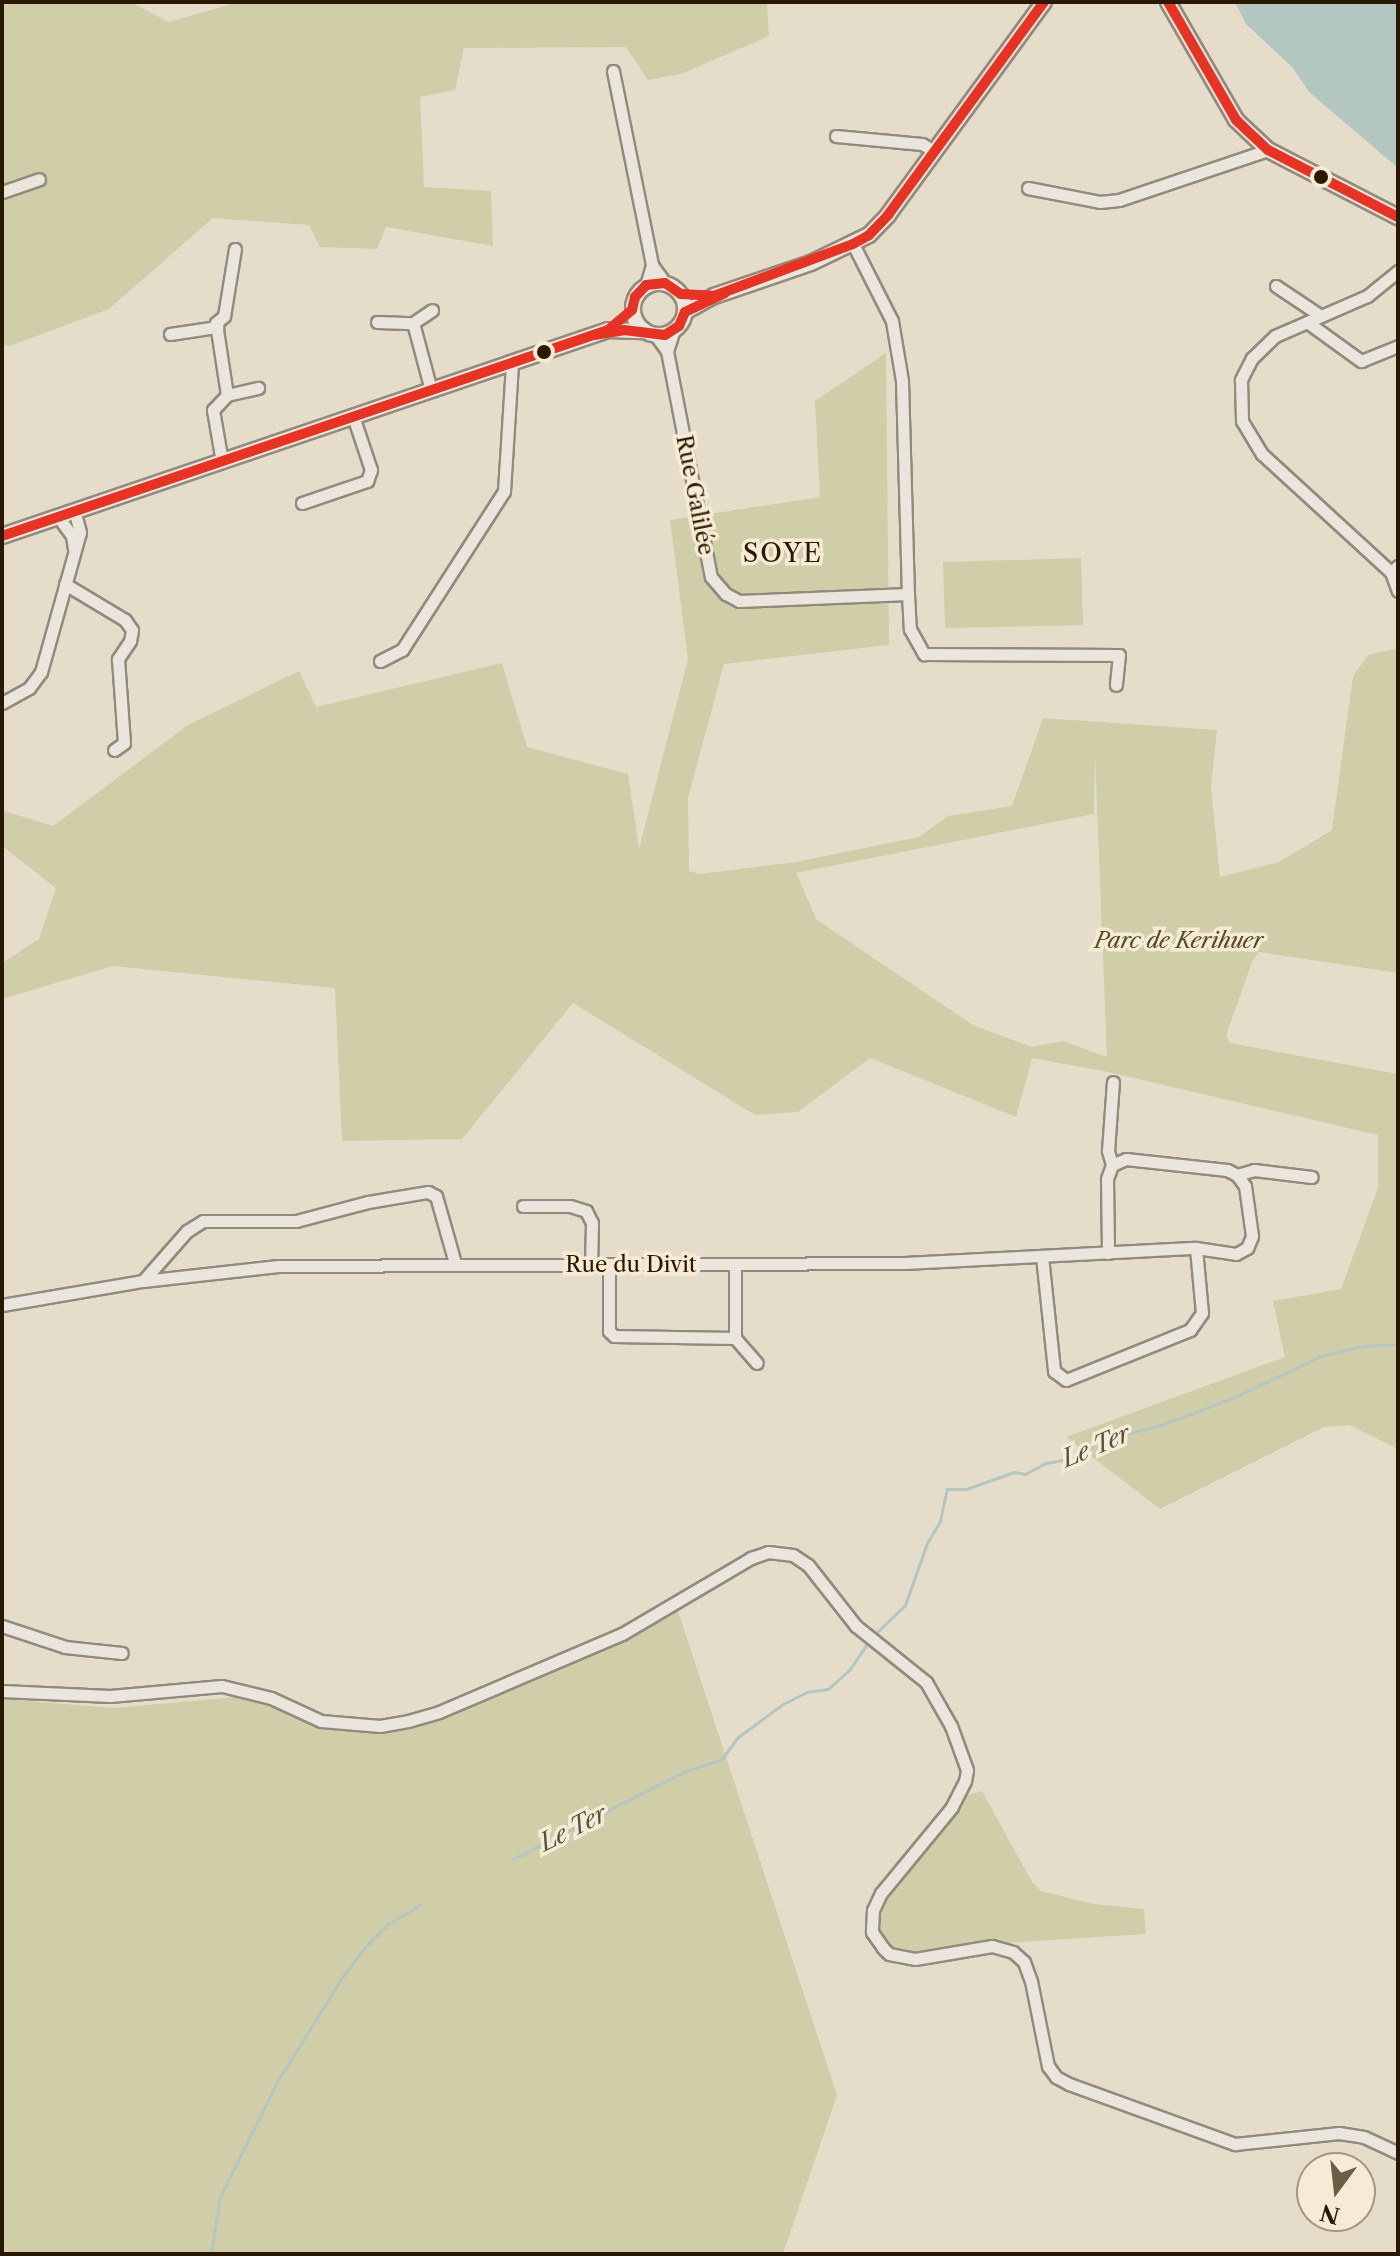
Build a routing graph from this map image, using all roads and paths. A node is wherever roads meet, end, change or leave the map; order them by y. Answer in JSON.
{"nodes":[{"id":1,"x":1044,"y":2,"type":"edge"},
{"id":2,"x":1168,"y":2,"type":"edge"},
{"id":3,"x":613,"y":71,"type":"dead end"},
{"id":4,"x":836,"y":136,"type":"dead end"},
{"id":5,"x":1268,"y":150,"type":"junction"},
{"id":6,"x":934,"y":151,"type":"junction"},
{"id":7,"x":39,"y":179,"type":"dead end"},
{"id":8,"x":1028,"y":188,"type":"dead end"},
{"id":9,"x":2,"y":192,"type":"edge"},
{"id":10,"x":1398,"y":217,"type":"edge"},
{"id":11,"x":853,"y":244,"type":"junction"},
{"id":12,"x":235,"y":249,"type":"dead end"},
{"id":13,"x":652,"y":265,"type":"junction"},
{"id":14,"x":1398,"y":271,"type":"edge"},
{"id":15,"x":665,"y":283,"type":"junction"},
{"id":16,"x":646,"y":285,"type":"junction"},
{"id":17,"x":1276,"y":286,"type":"dead end"},
{"id":18,"x":681,"y":294,"type":"junction"},
{"id":19,"x":714,"y":296,"type":"junction"},
{"id":20,"x":432,"y":310,"type":"dead end"},
{"id":21,"x":632,"y":310,"type":"junction"},
{"id":22,"x":685,"y":312,"type":"junction"},
{"id":23,"x":1321,"y":316,"type":"junction"},
{"id":24,"x":377,"y":322,"type":"dead end"},
{"id":25,"x":1307,"y":322,"type":"junction"},
{"id":26,"x":413,"y":323,"type":"junction"},
{"id":27,"x":217,"y":327,"type":"junction"},
{"id":28,"x":608,"y":330,"type":"junction"},
{"id":29,"x":673,"y":332,"type":"junction"},
{"id":30,"x":170,"y":334,"type":"dead end"},
{"id":31,"x":649,"y":334,"type":"junction"},
{"id":32,"x":1398,"y":346,"type":"edge"},
{"id":33,"x":667,"y":351,"type":"junction"},
{"id":34,"x":512,"y":364,"type":"junction"},
{"id":35,"x":258,"y":388,"type":"dead end"},
{"id":36,"x":431,"y":390,"type":"junction"},
{"id":37,"x":227,"y":395,"type":"junction"},
{"id":38,"x":353,"y":416,"type":"junction"},
{"id":39,"x":222,"y":462,"type":"junction"},
{"id":40,"x":302,"y":503,"type":"dead end"},
{"id":41,"x":75,"y":513,"type":"junction"},
{"id":42,"x":59,"y":518,"type":"junction"},
{"id":43,"x":2,"y":536,"type":"edge"},
{"id":44,"x":74,"y":550,"type":"junction"},
{"id":45,"x":1394,"y":569,"type":"edge"},
{"id":46,"x":65,"y":584,"type":"junction"},
{"id":47,"x":1398,"y":591,"type":"edge"},
{"id":48,"x":908,"y":594,"type":"junction"},
{"id":49,"x":380,"y":661,"type":"dead end"},
{"id":50,"x":1116,"y":685,"type":"dead end"},
{"id":51,"x":2,"y":703,"type":"edge"},
{"id":52,"x":114,"y":750,"type":"dead end"},
{"id":53,"x":1113,"y":1082,"type":"dead end"},
{"id":54,"x":1112,"y":1165,"type":"junction"},
{"id":55,"x":1237,"y":1175,"type":"junction"},
{"id":56,"x":1312,"y":1177,"type":"dead end"},
{"id":57,"x":523,"y":1206,"type":"dead end"},
{"id":58,"x":1196,"y":1248,"type":"junction"},
{"id":59,"x":1108,"y":1253,"type":"junction"},
{"id":60,"x":1042,"y":1256,"type":"junction"},
{"id":61,"x":455,"y":1263,"type":"junction"},
{"id":62,"x":735,"y":1264,"type":"junction"},
{"id":63,"x":591,"y":1266,"type":"junction"},
{"id":64,"x":609,"y":1266,"type":"junction"},
{"id":65,"x":143,"y":1281,"type":"junction"},
{"id":66,"x":2,"y":1305,"type":"edge"},
{"id":67,"x":735,"y":1338,"type":"junction"},
{"id":68,"x":757,"y":1363,"type":"dead end"},
{"id":69,"x":2,"y":1626,"type":"edge"},
{"id":70,"x":122,"y":1653,"type":"dead end"},
{"id":71,"x":2,"y":1691,"type":"edge"},
{"id":72,"x":1398,"y":2153,"type":"edge"}],
"edges":[{"from":1,"to":6,"type":"street"},
{"from":2,"to":5,"type":"street"},
{"from":3,"to":13,"type":"street"},
{"from":4,"to":6,"type":"street"},
{"from":5,"to":8,"type":"street"},
{"from":5,"to":10,"type":"street"},
{"from":6,"to":11,"type":"street"},
{"from":7,"to":9,"type":"street"},
{"from":11,"to":19,"type":"street"},
{"from":11,"to":48,"type":"street"},
{"from":12,"to":27,"type":"street"},
{"from":13,"to":15,"type":"street"},
{"from":13,"to":16,"type":"street"},
{"from":14,"to":23,"type":"street"},
{"from":15,"to":16,"type":"street"},
{"from":15,"to":18,"type":"street"},
{"from":16,"to":21,"type":"street"},
{"from":17,"to":23,"type":"street"},
{"from":18,"to":19,"type":"street"},
{"from":18,"to":22,"type":"street"},
{"from":19,"to":22,"type":"street"},
{"from":20,"to":26,"type":"street"},
{"from":21,"to":28,"type":"street"},
{"from":21,"to":31,"type":"street"},
{"from":22,"to":29,"type":"street"},
{"from":23,"to":25,"type":"street"},
{"from":24,"to":26,"type":"street"},
{"from":25,"to":32,"type":"street"},
{"from":25,"to":45,"type":"street"},
{"from":26,"to":36,"type":"street"},
{"from":27,"to":30,"type":"street"},
{"from":27,"to":37,"type":"street"},
{"from":28,"to":31,"type":"street"},
{"from":28,"to":34,"type":"street"},
{"from":29,"to":31,"type":"street"},
{"from":29,"to":33,"type":"street","name":"Rue Galilée"},
{"from":31,"to":33,"type":"street","name":"Rue Galilée"},
{"from":33,"to":48,"type":"street","name":"Rue Galilée"},
{"from":34,"to":36,"type":"street"},
{"from":34,"to":49,"type":"street"},
{"from":35,"to":37,"type":"street"},
{"from":36,"to":38,"type":"street"},
{"from":37,"to":39,"type":"street"},
{"from":38,"to":39,"type":"street"},
{"from":38,"to":40,"type":"street"},
{"from":39,"to":41,"type":"street"},
{"from":41,"to":42,"type":"street"},
{"from":41,"to":44,"type":"street"},
{"from":42,"to":43,"type":"street"},
{"from":42,"to":44,"type":"street"},
{"from":44,"to":46,"type":"street"},
{"from":45,"to":47,"type":"street"},
{"from":46,"to":51,"type":"street"},
{"from":46,"to":52,"type":"street"},
{"from":48,"to":50,"type":"street"},
{"from":53,"to":54,"type":"street"},
{"from":54,"to":55,"type":"street"},
{"from":54,"to":59,"type":"street"},
{"from":55,"to":56,"type":"street"},
{"from":55,"to":58,"type":"street","name":"Rue du Divit"},
{"from":57,"to":63,"type":"street"},
{"from":58,"to":59,"type":"street","name":"Rue du Divit"},
{"from":58,"to":60,"type":"street"},
{"from":59,"to":60,"type":"street","name":"Rue du Divit"},
{"from":60,"to":62,"type":"street","name":"Rue du Divit"},
{"from":61,"to":63,"type":"street","name":"Rue du Divit"},
{"from":61,"to":65,"type":"street","name":"Rue du Divit"},
{"from":61,"to":65,"type":"street"},
{"from":62,"to":64,"type":"street","name":"Rue du Divit"},
{"from":62,"to":67,"type":"street"},
{"from":63,"to":64,"type":"street","name":"Rue du Divit"},
{"from":64,"to":67,"type":"street"},
{"from":65,"to":66,"type":"street","name":"Rue du Divit"},
{"from":67,"to":68,"type":"street"},
{"from":69,"to":70,"type":"street"},
{"from":71,"to":72,"type":"street"}]}
